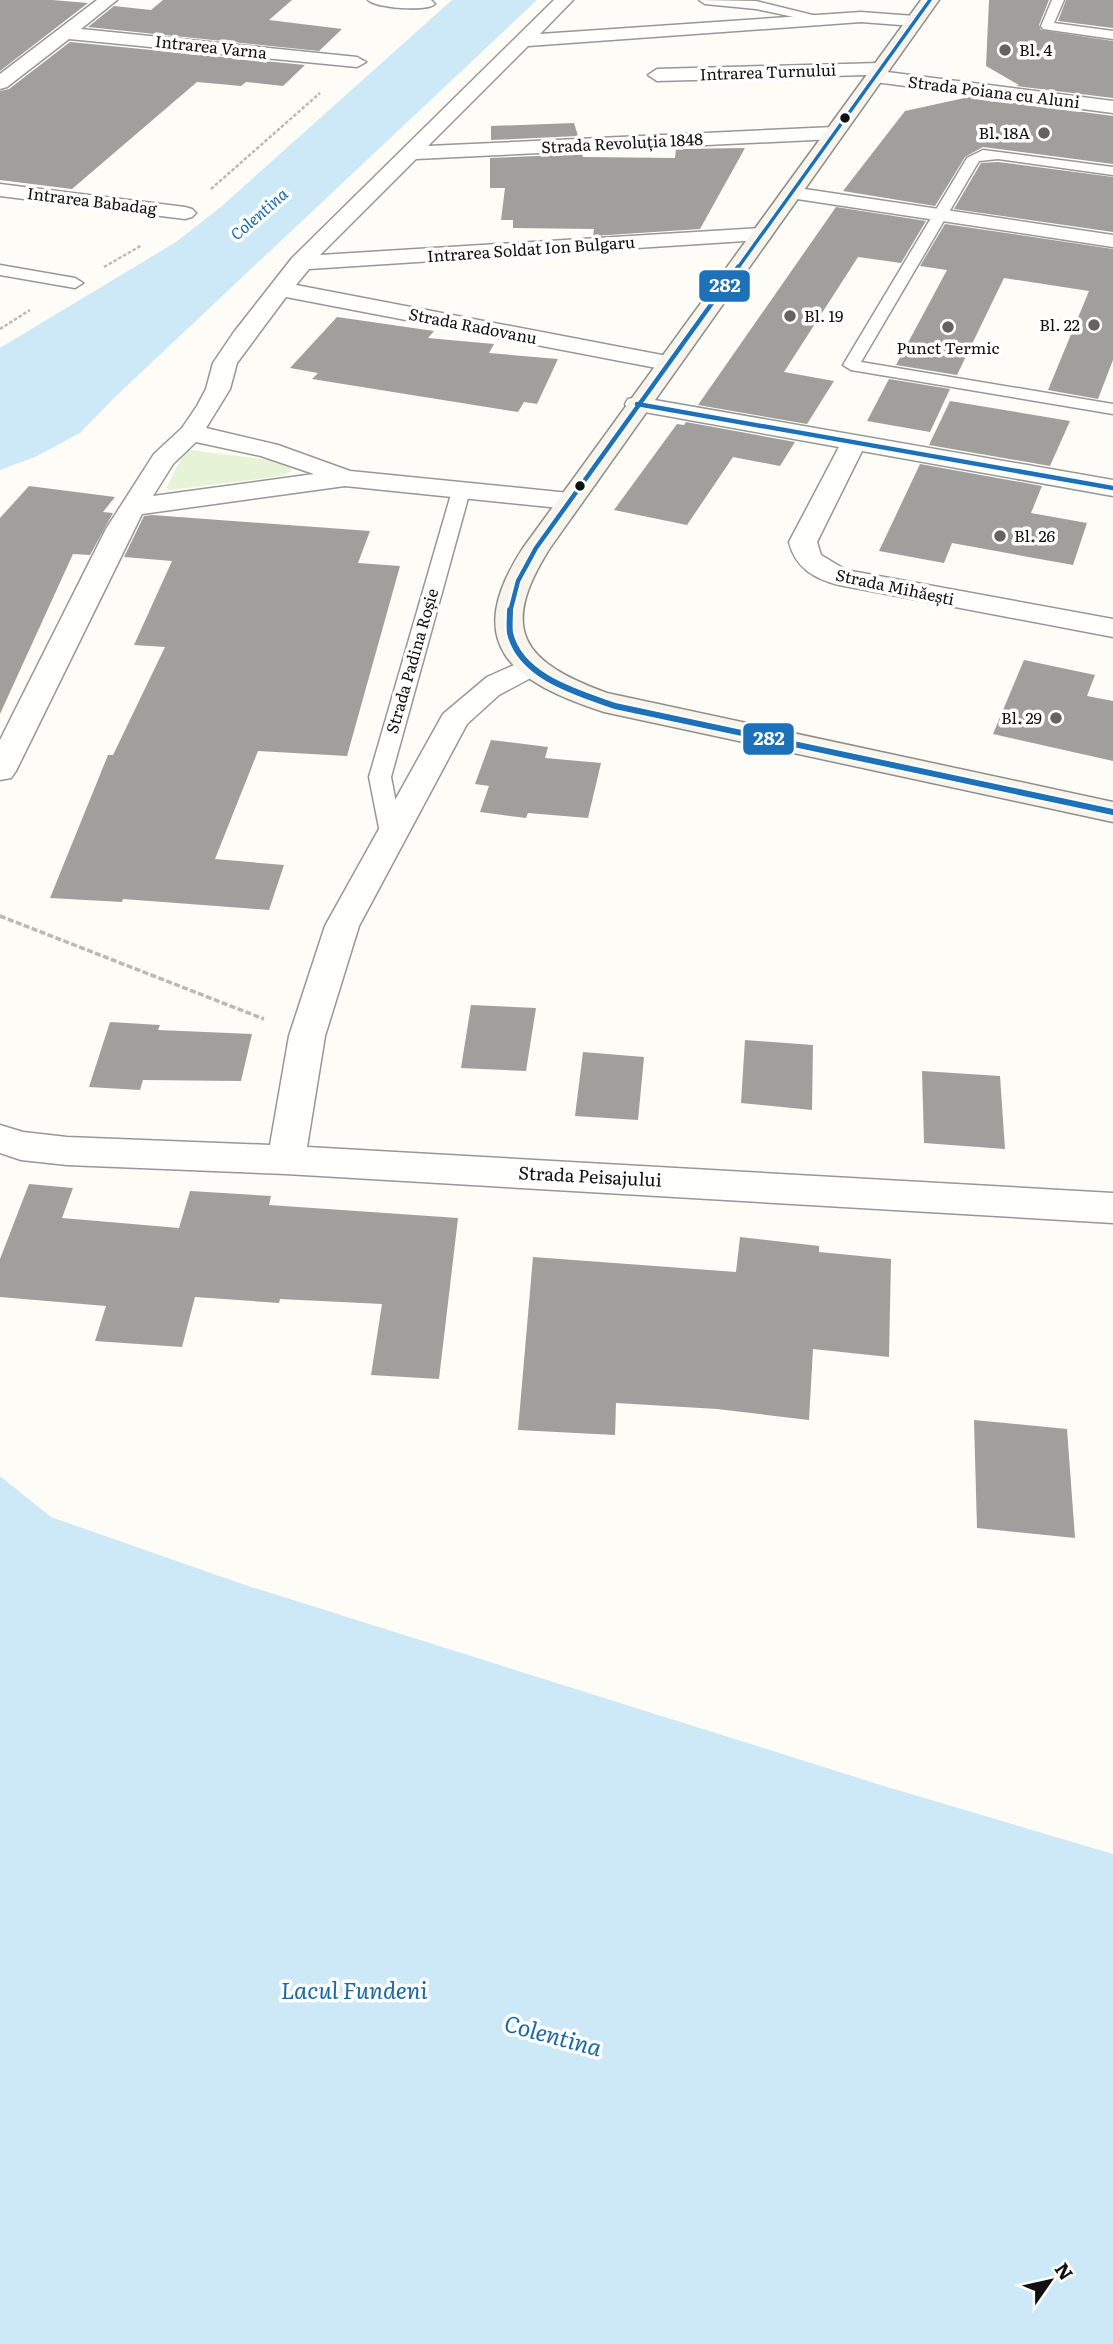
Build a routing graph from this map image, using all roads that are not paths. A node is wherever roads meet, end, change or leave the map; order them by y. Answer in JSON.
{"nodes":[{"id":1,"x":108,"y":0,"type":"edge"},
{"id":2,"x":377,"y":0,"type":"edge"},
{"id":3,"x":564,"y":0,"type":"edge"},
{"id":4,"x":705,"y":0,"type":"edge"},
{"id":5,"x":930,"y":0,"type":"edge"},
{"id":6,"x":1058,"y":0,"type":"edge"},
{"id":7,"x":426,"y":5,"type":"dead end"},
{"id":8,"x":827,"y":20,"type":"junction"},
{"id":9,"x":914,"y":22,"type":"junction"},
{"id":10,"x":65,"y":33,"type":"junction"},
{"id":11,"x":1113,"y":35,"type":"edge"},
{"id":12,"x":522,"y":41,"type":"junction"},
{"id":13,"x":357,"y":62,"type":"road end"},
{"id":14,"x":888,"y":66,"type":"junction"},
{"id":15,"x":657,"y":75,"type":"dead end"},
{"id":16,"x":0,"y":83,"type":"edge"},
{"id":17,"x":1113,"y":107,"type":"edge"},
{"id":18,"x":834,"y":133,"type":"junction"},
{"id":19,"x":410,"y":153,"type":"junction"},
{"id":20,"x":1113,"y":171,"type":"edge"},
{"id":21,"x":0,"y":190,"type":"edge"},
{"id":22,"x":790,"y":192,"type":"junction"},
{"id":23,"x":185,"y":213,"type":"road end"},
{"id":24,"x":941,"y":215,"type":"junction"},
{"id":25,"x":761,"y":234,"type":"junction"},
{"id":26,"x":1113,"y":241,"type":"edge"},
{"id":27,"x":300,"y":263,"type":"junction"},
{"id":28,"x":0,"y":270,"type":"edge"},
{"id":29,"x":75,"y":283,"type":"road end"},
{"id":30,"x":279,"y":289,"type":"junction"},
{"id":31,"x":667,"y":363,"type":"junction"},
{"id":32,"x":638,"y":404,"type":"junction"},
{"id":33,"x":1113,"y":409,"type":"edge"},
{"id":34,"x":191,"y":433,"type":"junction"},
{"id":35,"x":854,"y":443,"type":"junction"},
{"id":36,"x":345,"y":478,"type":"junction"},
{"id":37,"x":1113,"y":488,"type":"edge"},
{"id":38,"x":461,"y":491,"type":"junction"},
{"id":39,"x":569,"y":501,"type":"junction"},
{"id":40,"x":133,"y":507,"type":"junction"},
{"id":41,"x":1113,"y":628,"type":"edge"},
{"id":42,"x":530,"y":667,"type":"junction"},
{"id":43,"x":0,"y":771,"type":"edge"},
{"id":44,"x":1113,"y":812,"type":"edge"},
{"id":45,"x":391,"y":833,"type":"junction"},
{"id":46,"x":0,"y":1139,"type":"edge"},
{"id":47,"x":286,"y":1160,"type":"junction"},
{"id":48,"x":1113,"y":1208,"type":"edge"}],
"edges":[{"from":1,"to":10,"type":"street"},
{"from":2,"to":7,"type":"street"},
{"from":3,"to":12,"type":"street"},
{"from":4,"to":8,"type":"lane"},
{"from":5,"to":9,"type":"street"},
{"from":6,"to":11,"type":"lane"},
{"from":8,"to":9,"type":"street"},
{"from":8,"to":12,"type":"street"},
{"from":9,"to":14,"type":"street"},
{"from":10,"to":13,"type":"street","name":"Intrarea Varna"},
{"from":10,"to":16,"type":"street"},
{"from":12,"to":19,"type":"street"},
{"from":14,"to":15,"type":"street","name":"Intrarea Turnului"},
{"from":14,"to":17,"type":"street","name":"Strada Poiana cu Aluni"},
{"from":14,"to":18,"type":"street"},
{"from":18,"to":19,"type":"street","name":"Strada Revoluția 1848"},
{"from":18,"to":22,"type":"street"},
{"from":19,"to":27,"type":"street"},
{"from":20,"to":24,"type":"lane"},
{"from":21,"to":23,"type":"street","name":"Intrarea Babadag"},
{"from":22,"to":24,"type":"street"},
{"from":22,"to":25,"type":"street"},
{"from":24,"to":26,"type":"street"},
{"from":24,"to":33,"type":"lane"},
{"from":25,"to":27,"type":"street","name":"Intrarea Soldat Ion Bulgaru"},
{"from":25,"to":31,"type":"street"},
{"from":27,"to":30,"type":"street"},
{"from":28,"to":29,"type":"lane"},
{"from":30,"to":31,"type":"street","name":"Strada Radovanu"},
{"from":30,"to":34,"type":"street"},
{"from":31,"to":32,"type":"street"},
{"from":32,"to":35,"type":"street"},
{"from":32,"to":39,"type":"street"},
{"from":34,"to":36,"type":"street"},
{"from":34,"to":40,"type":"street"},
{"from":35,"to":37,"type":"street"},
{"from":35,"to":41,"type":"street","name":"Strada Mihăești"},
{"from":36,"to":38,"type":"street"},
{"from":36,"to":40,"type":"street"},
{"from":38,"to":39,"type":"street"},
{"from":38,"to":45,"type":"lane","name":"Strada Padina Roșie"},
{"from":39,"to":42,"type":"street"},
{"from":40,"to":43,"type":"street"},
{"from":42,"to":44,"type":"street"},
{"from":42,"to":45,"type":"street"},
{"from":45,"to":47,"type":"street"},
{"from":46,"to":47,"type":"street","name":"Strada Peisajului"},
{"from":47,"to":48,"type":"street","name":"Strada Peisajului"}]}
